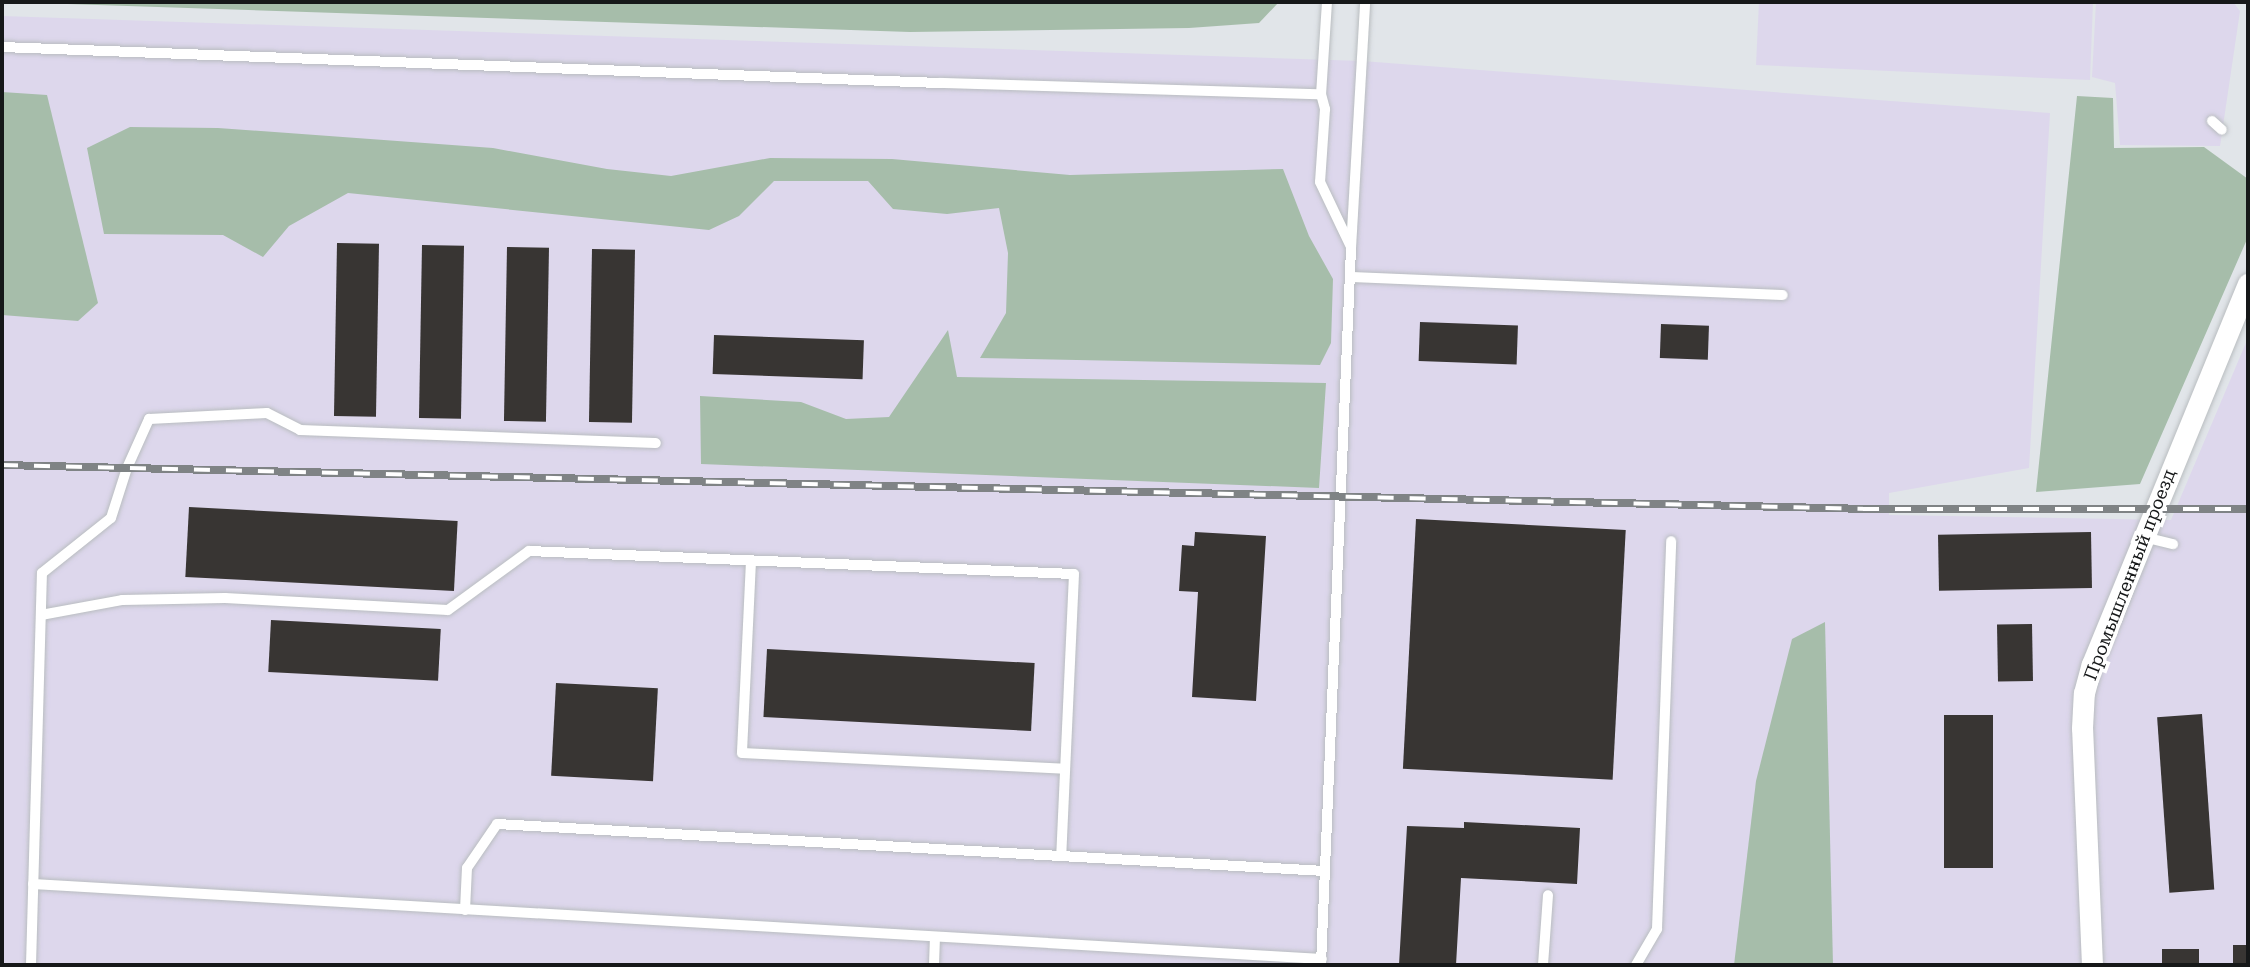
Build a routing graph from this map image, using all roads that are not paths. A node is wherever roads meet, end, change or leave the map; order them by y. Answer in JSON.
{"nodes":[{"id":1,"x":1327,"y":2,"type":"edge"},
{"id":2,"x":1365,"y":2,"type":"edge"},
{"id":3,"x":2,"y":47,"type":"edge"},
{"id":4,"x":1321,"y":94,"type":"junction"},
{"id":5,"x":2212,"y":121,"type":"dead end"},
{"id":6,"x":2222,"y":130,"type":"dead end"},
{"id":7,"x":1351,"y":248,"type":"junction"},
{"id":8,"x":1351,"y":277,"type":"junction"},
{"id":9,"x":2248,"y":284,"type":"edge"},
{"id":10,"x":1783,"y":295,"type":"dead end"},
{"id":11,"x":656,"y":443,"type":"dead end"},
{"id":12,"x":2144,"y":537,"type":"junction"},
{"id":13,"x":1671,"y":541,"type":"dead end"},
{"id":14,"x":2173,"y":544,"type":"dead end"},
{"id":15,"x":751,"y":561,"type":"junction"},
{"id":16,"x":41,"y":615,"type":"junction"},
{"id":17,"x":1065,"y":769,"type":"junction"},
{"id":18,"x":1061,"y":856,"type":"junction"},
{"id":19,"x":1325,"y":871,"type":"junction"},
{"id":20,"x":33,"y":884,"type":"junction"},
{"id":21,"x":1548,"y":895,"type":"dead end"},
{"id":22,"x":465,"y":910,"type":"junction"},
{"id":23,"x":934,"y":937,"type":"junction"},
{"id":24,"x":1321,"y":962,"type":"edge"},
{"id":25,"x":31,"y":965,"type":"edge"},
{"id":26,"x":934,"y":965,"type":"edge"},
{"id":27,"x":1543,"y":965,"type":"edge"},
{"id":28,"x":1636,"y":965,"type":"edge"},
{"id":29,"x":2092,"y":965,"type":"edge"}],
"edges":[{"from":1,"to":4,"type":"lane"},
{"from":2,"to":7,"type":"lane"},
{"from":3,"to":4,"type":"lane"},
{"from":4,"to":7,"type":"lane"},
{"from":5,"to":6,"type":"lane"},
{"from":7,"to":8,"type":"lane"},
{"from":8,"to":10,"type":"lane"},
{"from":8,"to":19,"type":"lane"},
{"from":9,"to":12,"type":"street","name":"Промышленный проезд"},
{"from":11,"to":16,"type":"lane"},
{"from":12,"to":14,"type":"lane"},
{"from":12,"to":29,"type":"street","name":"Промышленный проезд"},
{"from":13,"to":28,"type":"lane"},
{"from":15,"to":16,"type":"lane"},
{"from":15,"to":17,"type":"lane"},
{"from":15,"to":17,"type":"lane"},
{"from":16,"to":20,"type":"lane"},
{"from":17,"to":18,"type":"lane"},
{"from":18,"to":19,"type":"lane"},
{"from":18,"to":22,"type":"lane"},
{"from":19,"to":24,"type":"lane"},
{"from":20,"to":22,"type":"lane"},
{"from":20,"to":25,"type":"lane"},
{"from":21,"to":27,"type":"lane"},
{"from":22,"to":23,"type":"lane"},
{"from":23,"to":24,"type":"lane"},
{"from":23,"to":26,"type":"lane"}]}
